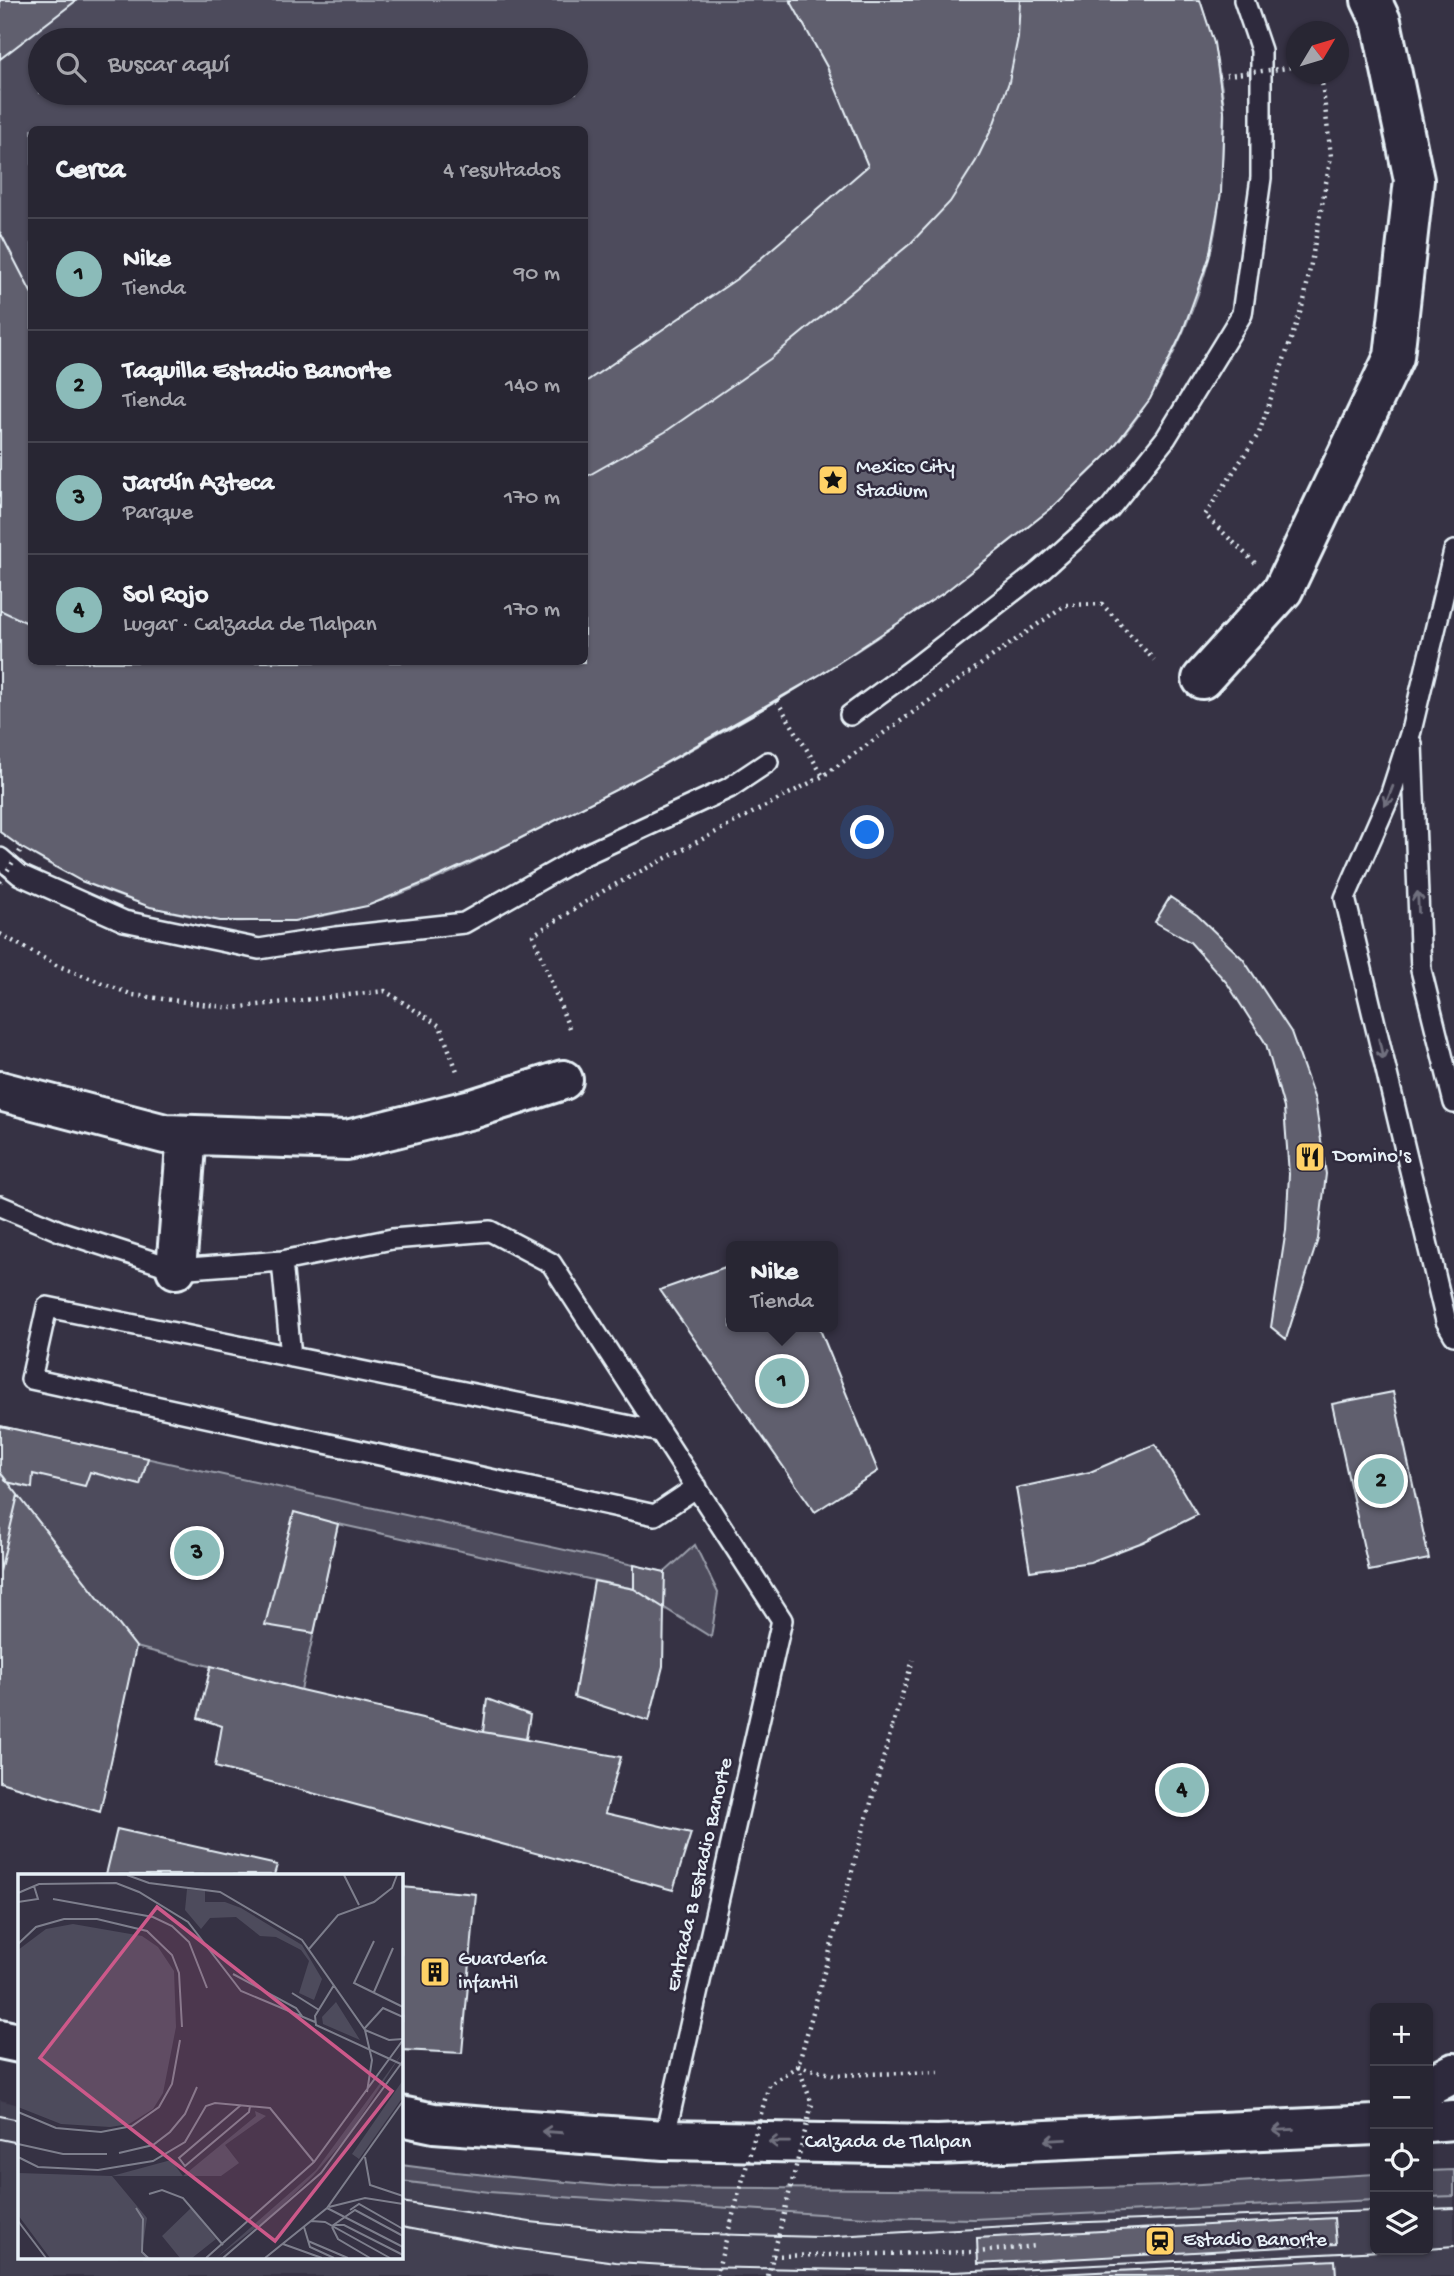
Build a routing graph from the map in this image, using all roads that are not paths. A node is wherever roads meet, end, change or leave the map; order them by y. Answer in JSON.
{"nodes":[{"id":1,"x":1244,"y":0,"type":"edge"},
{"id":2,"x":1371,"y":0,"type":"edge"},
{"id":3,"x":1454,"y":551,"type":"edge"},
{"id":4,"x":1202,"y":679,"type":"dead end"},
{"id":5,"x":849,"y":715,"type":"dead end"},
{"id":6,"x":1411,"y":731,"type":"junction"},
{"id":7,"x":768,"y":762,"type":"dead end"},
{"id":8,"x":0,"y":858,"type":"edge"},
{"id":9,"x":563,"y":1080,"type":"dead end"},
{"id":10,"x":0,"y":1091,"type":"edge"},
{"id":11,"x":1454,"y":1103,"type":"edge"},
{"id":12,"x":187,"y":1135,"type":"junction"},
{"id":13,"x":0,"y":1206,"type":"edge"},
{"id":14,"x":282,"y":1261,"type":"junction"},
{"id":15,"x":176,"y":1269,"type":"junction"},
{"id":16,"x":1454,"y":1335,"type":"edge"},
{"id":17,"x":291,"y":1357,"type":"junction"},
{"id":18,"x":660,"y":1432,"type":"junction"},
{"id":19,"x":697,"y":1487,"type":"junction"},
{"id":20,"x":0,"y":2039,"type":"edge"},
{"id":21,"x":18,"y":2043,"type":"edge"},
{"id":22,"x":1454,"y":2073,"type":"edge"},
{"id":23,"x":1433,"y":2084,"type":"edge"},
{"id":24,"x":1370,"y":2113,"type":"edge"},
{"id":25,"x":402,"y":2116,"type":"edge"},
{"id":26,"x":1454,"y":2120,"type":"edge"},
{"id":27,"x":1433,"y":2122,"type":"edge"},
{"id":28,"x":1370,"y":2125,"type":"edge"},
{"id":29,"x":1331,"y":2127,"type":"junction"},
{"id":30,"x":664,"y":2140,"type":"junction"}],
"edges":[{"from":1,"to":5,"type":"lane"},
{"from":2,"to":4,"type":"street"},
{"from":3,"to":6,"type":"lane"},
{"from":11,"to":6,"type":"lane","one_way":true},
{"from":6,"to":16,"type":"lane","one_way":true},
{"from":7,"to":8,"type":"lane"},
{"from":9,"to":12,"type":"street"},
{"from":10,"to":12,"type":"street"},
{"from":12,"to":15,"type":"street"},
{"from":13,"to":15,"type":"lane"},
{"from":14,"to":15,"type":"lane"},
{"from":14,"to":17,"type":"lane"},
{"from":14,"to":18,"type":"lane"},
{"from":17,"to":18,"type":"lane"},
{"from":17,"to":19,"type":"lane"},
{"from":18,"to":19,"type":"lane"},
{"from":19,"to":30,"type":"lane","name":"Entrada B Estadio Banorte"},
{"from":20,"to":21,"type":"street"},
{"from":22,"to":23,"type":"street"},
{"from":24,"to":29,"type":"street"},
{"from":30,"to":25,"type":"street","name":"Calzada de Tlalpan","one_way":true},
{"from":26,"to":27,"type":"street"},
{"from":28,"to":29,"type":"street","name":"Calzada de Tlalpan"},
{"from":29,"to":30,"type":"street","name":"Calzada de Tlalpan","one_way":true}]}
